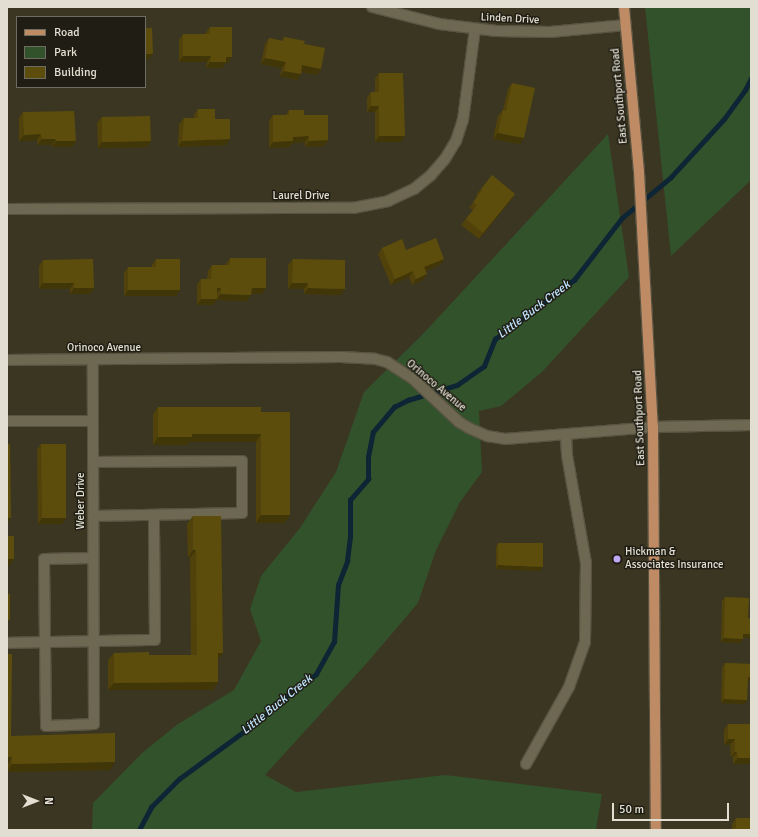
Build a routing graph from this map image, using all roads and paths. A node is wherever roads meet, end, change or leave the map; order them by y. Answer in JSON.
{"nodes":[{"id":1,"x":372,"y":7,"type":"edge"},
{"id":2,"x":624,"y":7,"type":"edge"},
{"id":3,"x":626,"y":25,"type":"junction"},
{"id":4,"x":475,"y":29,"type":"junction"},
{"id":5,"x":7,"y":209,"type":"edge"},
{"id":6,"x":7,"y":360,"type":"edge"},
{"id":7,"x":93,"y":360,"type":"junction"},
{"id":8,"x":7,"y":421,"type":"edge"},
{"id":9,"x":93,"y":421,"type":"junction"},
{"id":10,"x":751,"y":425,"type":"edge"},
{"id":11,"x":653,"y":427,"type":"junction"},
{"id":12,"x":566,"y":435,"type":"junction"},
{"id":13,"x":93,"y":462,"type":"junction"},
{"id":14,"x":154,"y":515,"type":"junction"},
{"id":15,"x":93,"y":516,"type":"junction"},
{"id":16,"x":93,"y":558,"type":"junction"},
{"id":17,"x":45,"y":642,"type":"junction"},
{"id":18,"x":93,"y":642,"type":"junction"},
{"id":19,"x":7,"y":643,"type":"edge"},
{"id":20,"x":526,"y":764,"type":"dead end"},
{"id":21,"x":656,"y":830,"type":"edge"}],
"edges":[{"from":1,"to":4,"type":"street","name":"Linden Drive"},
{"from":2,"to":3,"type":"main road","name":"East Southport Road"},
{"from":3,"to":4,"type":"street","name":"Linden Drive"},
{"from":3,"to":11,"type":"main road","name":"East Southport Road"},
{"from":4,"to":5,"type":"street","name":"Laurel Drive"},
{"from":6,"to":7,"type":"street","name":"Orinoco Avenue"},
{"from":7,"to":9,"type":"street","name":"Weber Drive"},
{"from":7,"to":12,"type":"street","name":"Orinoco Avenue"},
{"from":8,"to":9,"type":"street"},
{"from":9,"to":13,"type":"street","name":"Weber Drive"},
{"from":10,"to":11,"type":"street","name":"Orinoco Avenue"},
{"from":11,"to":12,"type":"street","name":"Orinoco Avenue"},
{"from":11,"to":21,"type":"main road","name":"East Southport Road"},
{"from":12,"to":20,"type":"street"},
{"from":13,"to":14,"type":"street"},
{"from":13,"to":15,"type":"street","name":"Weber Drive"},
{"from":14,"to":15,"type":"street"},
{"from":14,"to":18,"type":"street"},
{"from":15,"to":16,"type":"street","name":"Weber Drive"},
{"from":16,"to":17,"type":"street"},
{"from":16,"to":18,"type":"street","name":"Weber Drive"},
{"from":17,"to":18,"type":"street"},
{"from":17,"to":18,"type":"street","name":"Weber Drive"},
{"from":17,"to":19,"type":"street"}]}
